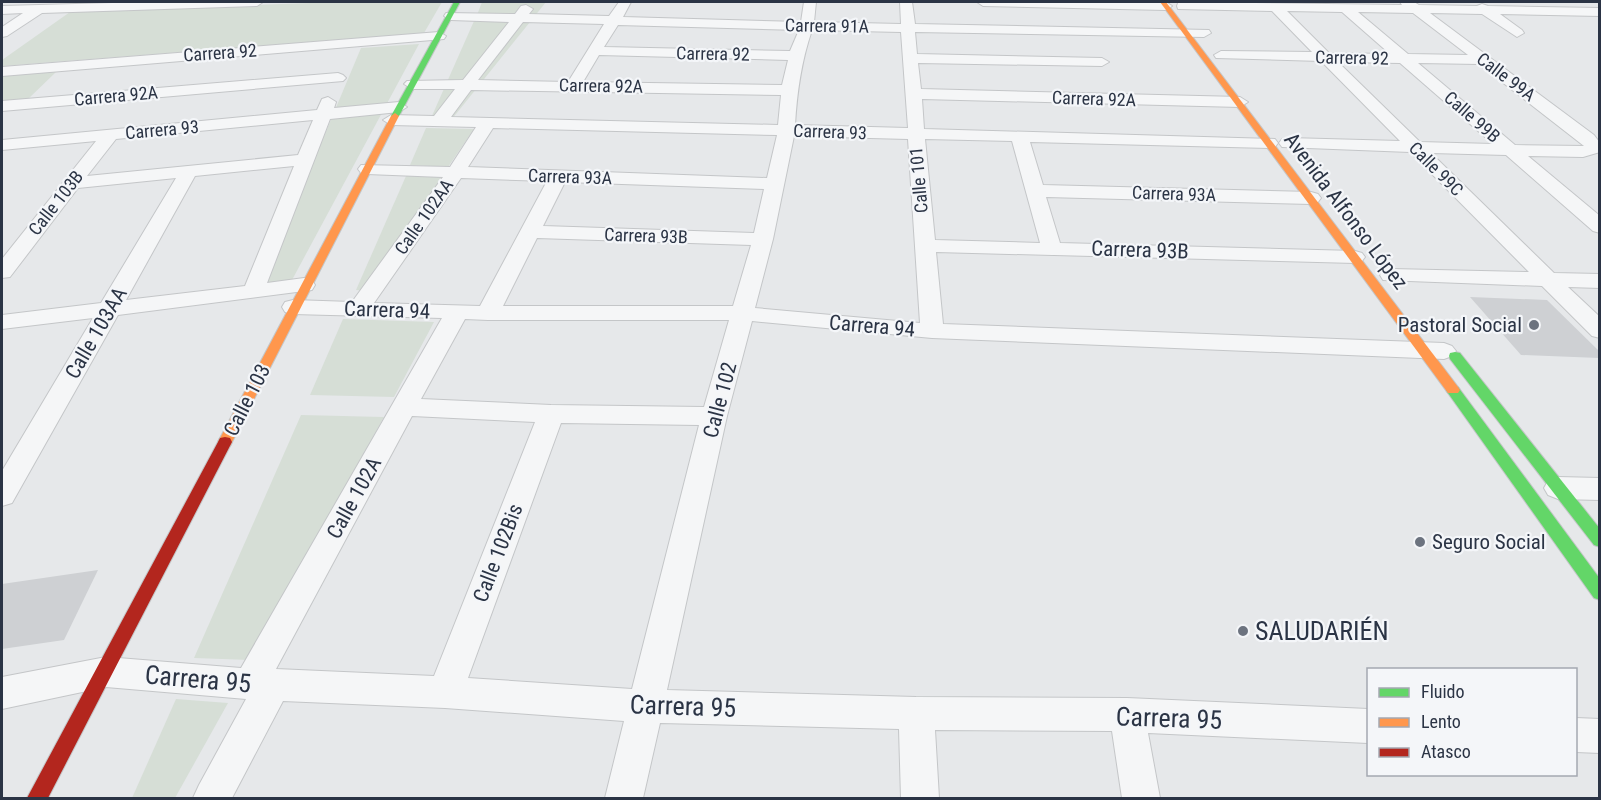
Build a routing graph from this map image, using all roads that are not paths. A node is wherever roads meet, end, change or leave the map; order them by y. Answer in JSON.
{"nodes":[{"id":1,"x":257,"y":2,"type":"edge"},
{"id":2,"x":457,"y":2,"type":"edge"},
{"id":3,"x":532,"y":2,"type":"edge"},
{"id":4,"x":625,"y":2,"type":"edge"},
{"id":5,"x":906,"y":2,"type":"edge"},
{"id":6,"x":982,"y":2,"type":"edge"},
{"id":7,"x":1472,"y":2,"type":"edge"},
{"id":8,"x":1173,"y":4,"type":"edge"},
{"id":9,"x":44,"y":5,"type":"edge"},
{"id":10,"x":1287,"y":5,"type":"edge"},
{"id":11,"x":1410,"y":5,"type":"edge"},
{"id":12,"x":1344,"y":7,"type":"junction"},
{"id":13,"x":2,"y":10,"type":"edge"},
{"id":14,"x":1485,"y":10,"type":"junction"},
{"id":15,"x":1599,"y":12,"type":"edge"},
{"id":16,"x":808,"y":14,"type":"edge"},
{"id":17,"x":451,"y":16,"type":"junction"},
{"id":18,"x":519,"y":17,"type":"junction"},
{"id":19,"x":613,"y":21,"type":"junction"},
{"id":20,"x":909,"y":28,"type":"junction"},
{"id":21,"x":991,"y":30,"type":"junction"},
{"id":22,"x":1087,"y":32,"type":"junction"},
{"id":23,"x":2,"y":33,"type":"edge"},
{"id":24,"x":1187,"y":33,"type":"junction"},
{"id":25,"x":1204,"y":33,"type":"junction"},
{"id":26,"x":1517,"y":33,"type":"dead end"},
{"id":27,"x":440,"y":36,"type":"junction"},
{"id":28,"x":352,"y":43,"type":"junction"},
{"id":29,"x":595,"y":51,"type":"junction"},
{"id":30,"x":1221,"y":55,"type":"junction"},
{"id":31,"x":796,"y":56,"type":"junction"},
{"id":32,"x":910,"y":58,"type":"junction"},
{"id":33,"x":1325,"y":58,"type":"junction"},
{"id":34,"x":1405,"y":59,"type":"junction"},
{"id":35,"x":1483,"y":60,"type":"junction"},
{"id":36,"x":71,"y":65,"type":"junction"},
{"id":37,"x":2,"y":72,"type":"edge"},
{"id":38,"x":1107,"y":72,"type":"junction"},
{"id":39,"x":1234,"y":72,"type":"dead end"},
{"id":40,"x":338,"y":78,"type":"junction"},
{"id":41,"x":412,"y":84,"type":"junction"},
{"id":42,"x":469,"y":84,"type":"junction"},
{"id":43,"x":573,"y":86,"type":"junction"},
{"id":44,"x":789,"y":90,"type":"junction"},
{"id":45,"x":913,"y":94,"type":"junction"},
{"id":46,"x":1247,"y":97,"type":"junction"},
{"id":47,"x":1121,"y":100,"type":"junction"},
{"id":48,"x":34,"y":103,"type":"junction"},
{"id":49,"x":2,"y":106,"type":"edge"},
{"id":50,"x":395,"y":114,"type":"junction"},
{"id":51,"x":322,"y":116,"type":"junction"},
{"id":52,"x":438,"y":122,"type":"junction"},
{"id":53,"x":487,"y":124,"type":"junction"},
{"id":54,"x":10,"y":129,"type":"edge"},
{"id":55,"x":786,"y":131,"type":"junction"},
{"id":56,"x":110,"y":135,"type":"junction"},
{"id":57,"x":915,"y":135,"type":"junction"},
{"id":58,"x":1020,"y":138,"type":"junction"},
{"id":59,"x":1280,"y":140,"type":"junction"},
{"id":60,"x":2,"y":145,"type":"edge"},
{"id":61,"x":1415,"y":147,"type":"junction"},
{"id":62,"x":1511,"y":150,"type":"junction"},
{"id":63,"x":1583,"y":152,"type":"joint"},
{"id":64,"x":304,"y":160,"type":"junction"},
{"id":65,"x":1303,"y":162,"type":"dead end"},
{"id":66,"x":368,"y":169,"type":"junction"},
{"id":67,"x":189,"y":171,"type":"junction"},
{"id":68,"x":455,"y":173,"type":"junction"},
{"id":69,"x":559,"y":177,"type":"junction"},
{"id":70,"x":72,"y":183,"type":"junction"},
{"id":71,"x":773,"y":184,"type":"junction"},
{"id":72,"x":1036,"y":191,"type":"junction"},
{"id":73,"x":1311,"y":198,"type":"junction"},
{"id":74,"x":1599,"y":226,"type":"edge"},
{"id":75,"x":530,"y":232,"type":"junction"},
{"id":76,"x":763,"y":240,"type":"junction"},
{"id":77,"x":924,"y":246,"type":"junction"},
{"id":78,"x":1051,"y":248,"type":"junction"},
{"id":79,"x":1355,"y":257,"type":"junction"},
{"id":80,"x":2,"y":272,"type":"edge"},
{"id":81,"x":1393,"y":277,"type":"dead end"},
{"id":82,"x":1547,"y":280,"type":"junction"},
{"id":83,"x":1599,"y":281,"type":"edge"},
{"id":84,"x":304,"y":285,"type":"junction"},
{"id":85,"x":253,"y":292,"type":"junction"},
{"id":86,"x":293,"y":307,"type":"junction"},
{"id":87,"x":359,"y":308,"type":"junction"},
{"id":88,"x":110,"y":309,"type":"junction"},
{"id":89,"x":458,"y":312,"type":"junction"},
{"id":90,"x":488,"y":313,"type":"junction"},
{"id":91,"x":741,"y":313,"type":"junction"},
{"id":92,"x":2,"y":322,"type":"edge"},
{"id":93,"x":932,"y":331,"type":"junction"},
{"id":94,"x":1599,"y":332,"type":"edge"},
{"id":95,"x":1438,"y":345,"type":"junction"},
{"id":96,"x":404,"y":407,"type":"junction"},
{"id":97,"x":551,"y":414,"type":"junction"},
{"id":98,"x":714,"y":416,"type":"junction"},
{"id":99,"x":1558,"y":488,"type":"junction"},
{"id":100,"x":1599,"y":489,"type":"edge"},
{"id":101,"x":2,"y":495,"type":"edge"},
{"id":102,"x":1599,"y":542,"type":"edge"},
{"id":103,"x":1599,"y":593,"type":"edge"},
{"id":104,"x":106,"y":672,"type":"junction"},
{"id":105,"x":261,"y":684,"type":"junction"},
{"id":106,"x":445,"y":692,"type":"junction"},
{"id":107,"x":2,"y":693,"type":"edge"},
{"id":108,"x":648,"y":706,"type":"junction"},
{"id":109,"x":916,"y":713,"type":"junction"},
{"id":110,"x":1127,"y":716,"type":"junction"},
{"id":111,"x":1367,"y":726,"type":"edge"},
{"id":112,"x":1577,"y":735,"type":"edge"},
{"id":113,"x":1599,"y":736,"type":"edge"},
{"id":114,"x":37,"y":798,"type":"edge"},
{"id":115,"x":212,"y":798,"type":"edge"},
{"id":116,"x":624,"y":798,"type":"edge"},
{"id":117,"x":920,"y":798,"type":"edge"},
{"id":118,"x":1141,"y":798,"type":"edge"}],
"edges":[{"from":1,"to":9,"type":"street"},
{"from":2,"to":17,"type":"street","name":"Calle 103"},
{"from":3,"to":18,"type":"street"},
{"from":4,"to":19,"type":"street"},
{"from":5,"to":20,"type":"street","name":"Calle 101"},
{"from":6,"to":8,"type":"street"},
{"from":6,"to":21,"type":"street"},
{"from":7,"to":14,"type":"street"},
{"from":8,"to":10,"type":"street"},
{"from":8,"to":24,"type":"street","name":"Avenida Alfonso López"},
{"from":8,"to":25,"type":"street"},
{"from":9,"to":13,"type":"street"},
{"from":9,"to":23,"type":"street"},
{"from":10,"to":12,"type":"street"},
{"from":10,"to":33,"type":"street","name":"Calle 99C"},
{"from":11,"to":12,"type":"street"},
{"from":11,"to":14,"type":"street"},
{"from":11,"to":35,"type":"street","name":"Calle 99A"},
{"from":12,"to":34,"type":"street","name":"Calle 99B"},
{"from":14,"to":15,"type":"street"},
{"from":14,"to":26,"type":"street"},
{"from":16,"to":19,"type":"street","name":"Carrera 91A"},
{"from":16,"to":20,"type":"street","name":"Carrera 91A"},
{"from":16,"to":31,"type":"street","name":"Calle 102"},
{"from":17,"to":18,"type":"street","name":"Carrera 91A"},
{"from":17,"to":27,"type":"street","name":"Calle 103"},
{"from":18,"to":19,"type":"street","name":"Carrera 91A"},
{"from":18,"to":42,"type":"street"},
{"from":19,"to":29,"type":"street"},
{"from":20,"to":21,"type":"street","name":"Carrera 91A"},
{"from":20,"to":32,"type":"street","name":"Calle 101"},
{"from":21,"to":22,"type":"street","name":"Carrera 91A"},
{"from":22,"to":24,"type":"street","name":"Carrera 91A"},
{"from":22,"to":38,"type":"street"},
{"from":24,"to":25,"type":"street","name":"Carrera 91A"},
{"from":24,"to":46,"type":"street","name":"Avenida Alfonso López"},
{"from":25,"to":30,"type":"street"},
{"from":27,"to":28,"type":"street","name":"Carrera 92"},
{"from":27,"to":41,"type":"street","name":"Calle 103"},
{"from":28,"to":36,"type":"street","name":"Carrera 92"},
{"from":28,"to":40,"type":"street"},
{"from":29,"to":31,"type":"street","name":"Carrera 92"},
{"from":29,"to":43,"type":"street"},
{"from":30,"to":33,"type":"street","name":"Carrera 92"},
{"from":30,"to":39,"type":"street"},
{"from":31,"to":44,"type":"street","name":"Calle 102"},
{"from":32,"to":38,"type":"street"},
{"from":32,"to":45,"type":"street","name":"Calle 101"},
{"from":33,"to":34,"type":"street","name":"Carrera 92"},
{"from":33,"to":61,"type":"street","name":"Calle 99C"},
{"from":34,"to":35,"type":"street","name":"Carrera 92"},
{"from":34,"to":62,"type":"street","name":"Calle 99B"},
{"from":35,"to":63,"type":"street","name":"Calle 99A"},
{"from":36,"to":37,"type":"street","name":"Carrera 92"},
{"from":36,"to":48,"type":"street"},
{"from":38,"to":47,"type":"street"},
{"from":40,"to":48,"type":"street","name":"Carrera 92A"},
{"from":40,"to":51,"type":"street"},
{"from":41,"to":42,"type":"street","name":"Carrera 92A"},
{"from":41,"to":50,"type":"street","name":"Calle 103"},
{"from":42,"to":43,"type":"street","name":"Carrera 92A"},
{"from":42,"to":52,"type":"street"},
{"from":43,"to":44,"type":"street","name":"Carrera 92A"},
{"from":44,"to":55,"type":"street","name":"Calle 102"},
{"from":45,"to":47,"type":"street","name":"Carrera 92A"},
{"from":45,"to":57,"type":"street","name":"Calle 101"},
{"from":46,"to":47,"type":"street","name":"Carrera 92A"},
{"from":46,"to":59,"type":"street","name":"Avenida Alfonso López"},
{"from":48,"to":49,"type":"street","name":"Carrera 92A"},
{"from":48,"to":54,"type":"street"},
{"from":50,"to":51,"type":"street","name":"Carrera 93"},
{"from":50,"to":52,"type":"street","name":"Carrera 93"},
{"from":50,"to":66,"type":"street","name":"Calle 103"},
{"from":51,"to":56,"type":"street","name":"Carrera 93"},
{"from":51,"to":64,"type":"street"},
{"from":52,"to":53,"type":"street","name":"Carrera 93"},
{"from":53,"to":55,"type":"street","name":"Carrera 93"},
{"from":53,"to":68,"type":"street","name":"Calle 102AA"},
{"from":55,"to":57,"type":"street","name":"Carrera 93"},
{"from":55,"to":71,"type":"street","name":"Calle 102"},
{"from":56,"to":60,"type":"street","name":"Carrera 93"},
{"from":56,"to":70,"type":"street","name":"Calle 103B"},
{"from":57,"to":58,"type":"street","name":"Carrera 93"},
{"from":57,"to":77,"type":"street","name":"Calle 101"},
{"from":58,"to":59,"type":"street","name":"Carrera 93"},
{"from":58,"to":72,"type":"street"},
{"from":59,"to":61,"type":"street","name":"Carrera 93"},
{"from":59,"to":65,"type":"street","name":"Avenida Alfonso López"},
{"from":59,"to":73,"type":"street","name":"Avenida Alfonso López"},
{"from":61,"to":62,"type":"street","name":"Carrera 93"},
{"from":61,"to":82,"type":"street","name":"Calle 99C"},
{"from":62,"to":63,"type":"street","name":"Carrera 93"},
{"from":62,"to":74,"type":"street","name":"Calle 99B"},
{"from":64,"to":67,"type":"street"},
{"from":64,"to":85,"type":"street"},
{"from":66,"to":68,"type":"street","name":"Carrera 93A"},
{"from":66,"to":84,"type":"street","name":"Calle 103"},
{"from":67,"to":70,"type":"street"},
{"from":67,"to":88,"type":"street","name":"Calle 103AA"},
{"from":68,"to":69,"type":"street","name":"Carrera 93A"},
{"from":68,"to":87,"type":"street","name":"Calle 102AA"},
{"from":69,"to":71,"type":"street","name":"Carrera 93A"},
{"from":69,"to":75,"type":"street"},
{"from":70,"to":80,"type":"street","name":"Calle 103B"},
{"from":71,"to":76,"type":"street","name":"Calle 102"},
{"from":72,"to":73,"type":"street","name":"Carrera 93A"},
{"from":72,"to":78,"type":"street"},
{"from":73,"to":79,"type":"street","name":"Avenida Alfonso López"},
{"from":75,"to":76,"type":"street","name":"Carrera 93B"},
{"from":75,"to":90,"type":"street"},
{"from":76,"to":91,"type":"street","name":"Calle 102"},
{"from":77,"to":78,"type":"street","name":"Carrera 93B"},
{"from":77,"to":93,"type":"street","name":"Calle 101"},
{"from":78,"to":79,"type":"street","name":"Carrera 93B"},
{"from":79,"to":95,"type":"street","name":"Avenida Alfonso López"},
{"from":81,"to":82,"type":"street"},
{"from":82,"to":83,"type":"street"},
{"from":82,"to":94,"type":"street","name":"Calle 99C"},
{"from":84,"to":85,"type":"street"},
{"from":84,"to":86,"type":"street","name":"Calle 103"},
{"from":85,"to":88,"type":"street"},
{"from":86,"to":87,"type":"street","name":"Carrera 94"},
{"from":86,"to":104,"type":"street","name":"Calle 103"},
{"from":87,"to":89,"type":"street","name":"Carrera 94"},
{"from":88,"to":92,"type":"street"},
{"from":88,"to":101,"type":"street","name":"Calle 103AA"},
{"from":89,"to":90,"type":"street","name":"Carrera 94"},
{"from":89,"to":96,"type":"street","name":"Calle 102A"},
{"from":90,"to":91,"type":"street","name":"Carrera 94"},
{"from":91,"to":93,"type":"street","name":"Carrera 94"},
{"from":91,"to":98,"type":"street","name":"Calle 102"},
{"from":93,"to":95,"type":"street","name":"Carrera 94"},
{"from":95,"to":99,"type":"street","name":"Avenida Alfonso López"},
{"from":95,"to":103,"type":"street","name":"Avenida Alfonso López"},
{"from":96,"to":97,"type":"street"},
{"from":96,"to":105,"type":"street","name":"Calle 102A"},
{"from":97,"to":98,"type":"street"},
{"from":97,"to":106,"type":"street","name":"Calle 102Bis"},
{"from":98,"to":108,"type":"street","name":"Calle 102"},
{"from":99,"to":100,"type":"street"},
{"from":99,"to":102,"type":"street","name":"Avenida Alfonso López"},
{"from":104,"to":105,"type":"street","name":"Carrera 95"},
{"from":104,"to":107,"type":"street","name":"Carrera 95"},
{"from":104,"to":114,"type":"street","name":"Calle 103"},
{"from":105,"to":106,"type":"street","name":"Carrera 95"},
{"from":105,"to":115,"type":"street","name":"Calle 102A"},
{"from":106,"to":108,"type":"street","name":"Carrera 95"},
{"from":108,"to":109,"type":"street","name":"Carrera 95"},
{"from":108,"to":116,"type":"street","name":"Calle 102"},
{"from":109,"to":110,"type":"street","name":"Carrera 95"},
{"from":109,"to":117,"type":"street"},
{"from":110,"to":111,"type":"street","name":"Carrera 95"},
{"from":110,"to":118,"type":"street"},
{"from":112,"to":113,"type":"street"}]}
